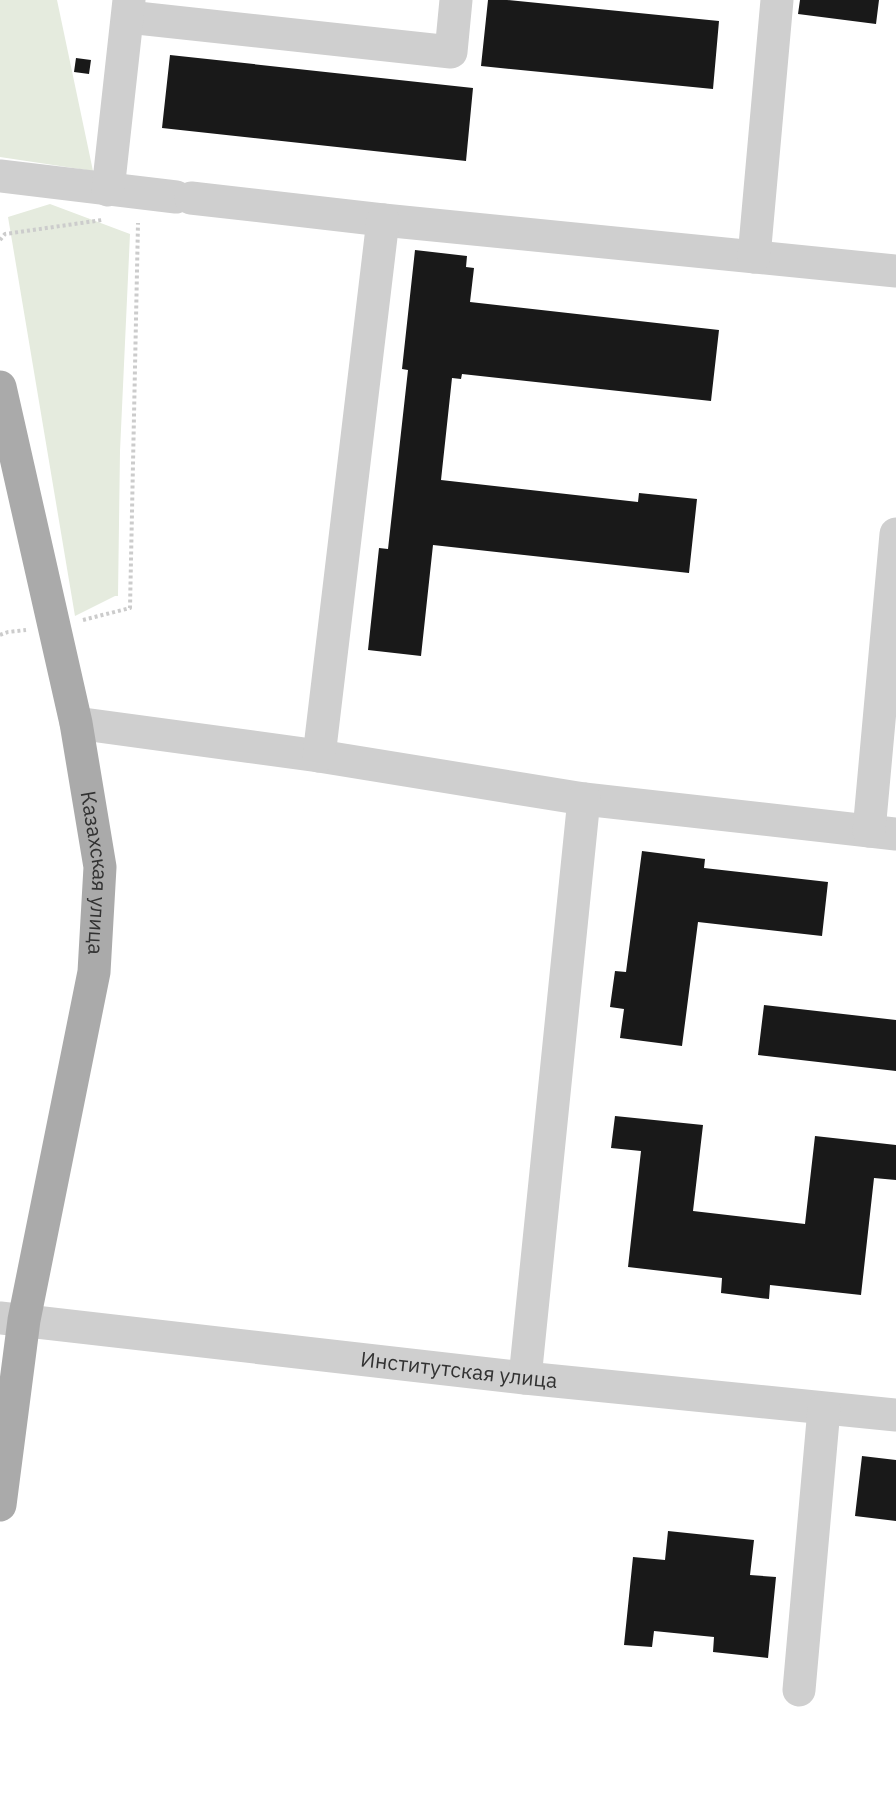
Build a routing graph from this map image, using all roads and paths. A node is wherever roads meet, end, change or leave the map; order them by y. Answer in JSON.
{"nodes":[{"id":1,"x":456,"y":0,"type":"edge"},
{"id":2,"x":777,"y":0,"type":"edge"},
{"id":3,"x":128,"y":8,"type":"edge"},
{"id":4,"x":0,"y":176,"type":"edge"},
{"id":5,"x":140,"y":194,"type":"junction"},
{"id":6,"x":107,"y":205,"type":"junction"},
{"id":7,"x":383,"y":220,"type":"junction"},
{"id":8,"x":0,"y":240,"type":"edge"},
{"id":9,"x":754,"y":257,"type":"junction"},
{"id":10,"x":896,"y":271,"type":"edge"},
{"id":11,"x":0,"y":387,"type":"edge"},
{"id":12,"x":896,"y":534,"type":"edge"},
{"id":13,"x":55,"y":627,"type":"junction"},
{"id":14,"x":0,"y":635,"type":"edge"},
{"id":15,"x":76,"y":723,"type":"junction"},
{"id":16,"x":319,"y":756,"type":"junction"},
{"id":17,"x":584,"y":799,"type":"junction"},
{"id":18,"x":883,"y":832,"type":"edge"},
{"id":19,"x":12,"y":1319,"type":"edge"},
{"id":20,"x":525,"y":1378,"type":"junction"},
{"id":21,"x":824,"y":1408,"type":"junction"},
{"id":22,"x":896,"y":1415,"type":"edge"},
{"id":23,"x":0,"y":1505,"type":"edge"},
{"id":24,"x":799,"y":1690,"type":"dead end"}],
"edges":[{"from":1,"to":3,"type":"street"},
{"from":2,"to":9,"type":"street"},
{"from":3,"to":6,"type":"street"},
{"from":4,"to":6,"type":"street"},
{"from":5,"to":6,"type":"street"},
{"from":5,"to":7,"type":"street"},
{"from":5,"to":13,"type":"path"},
{"from":6,"to":8,"type":"path"},
{"from":7,"to":9,"type":"street"},
{"from":7,"to":16,"type":"street"},
{"from":9,"to":10,"type":"street"},
{"from":11,"to":13,"type":"main road","name":"Казахская улица"},
{"from":12,"to":18,"type":"street"},
{"from":13,"to":14,"type":"path"},
{"from":13,"to":15,"type":"main road","name":"Казахская улица"},
{"from":15,"to":16,"type":"street"},
{"from":15,"to":19,"type":"main road","name":"Казахская улица"},
{"from":16,"to":17,"type":"street"},
{"from":17,"to":18,"type":"street"},
{"from":17,"to":20,"type":"street"},
{"from":19,"to":20,"type":"street","name":"Институтская улица"},
{"from":19,"to":23,"type":"main road","name":"Казахская улица"},
{"from":20,"to":21,"type":"street","name":"Институтская улица"},
{"from":21,"to":22,"type":"street","name":"Институтская улица"},
{"from":21,"to":24,"type":"street"}]}
